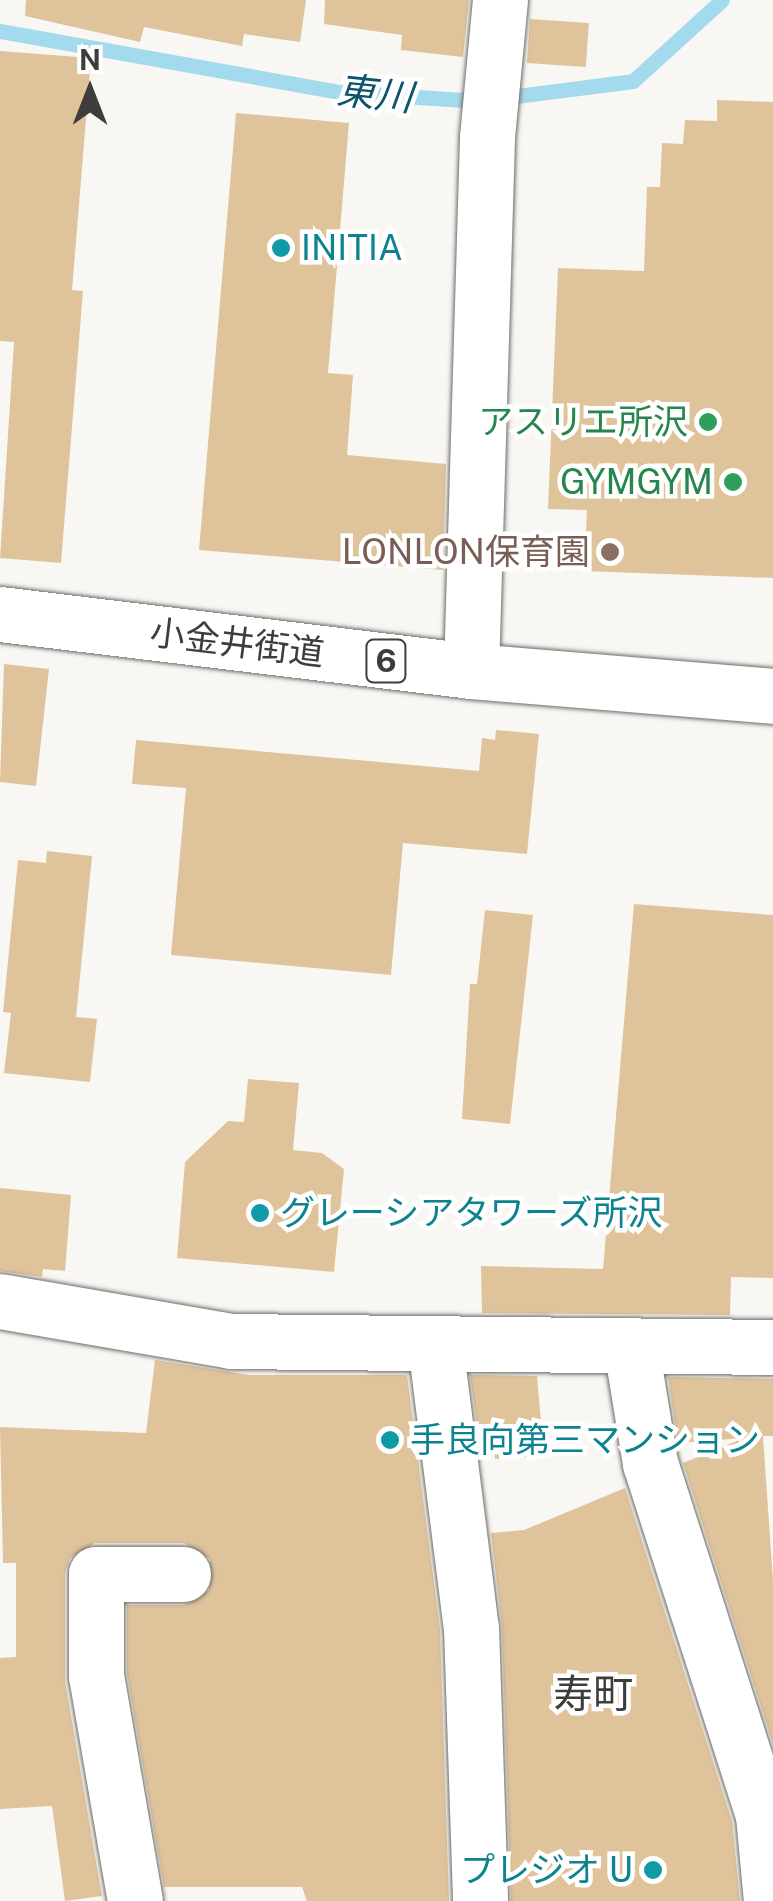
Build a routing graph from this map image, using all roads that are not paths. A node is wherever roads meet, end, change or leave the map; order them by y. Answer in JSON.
{"nodes":[{"id":1,"x":500,"y":0,"type":"edge"},
{"id":2,"x":0,"y":614,"type":"edge"},
{"id":3,"x":471,"y":671,"type":"junction"},
{"id":4,"x":773,"y":696,"type":"edge"},
{"id":5,"x":0,"y":1301,"type":"edge"},
{"id":6,"x":435,"y":1344,"type":"junction"},
{"id":7,"x":631,"y":1348,"type":"junction"},
{"id":8,"x":773,"y":1348,"type":"edge"},
{"id":9,"x":183,"y":1574,"type":"dead end"},
{"id":10,"x":135,"y":1901,"type":"edge"},
{"id":11,"x":480,"y":1901,"type":"edge"},
{"id":12,"x":771,"y":1901,"type":"edge"}],
"edges":[{"from":1,"to":3,"type":"street"},
{"from":2,"to":3,"type":"street","name":"小金井街道","number":"6"},
{"from":3,"to":4,"type":"street","name":"小金井街道","number":"6"},
{"from":5,"to":6,"type":"street"},
{"from":6,"to":7,"type":"street"},
{"from":6,"to":11,"type":"street"},
{"from":7,"to":8,"type":"street"},
{"from":7,"to":12,"type":"street"},
{"from":9,"to":10,"type":"street"}]}
